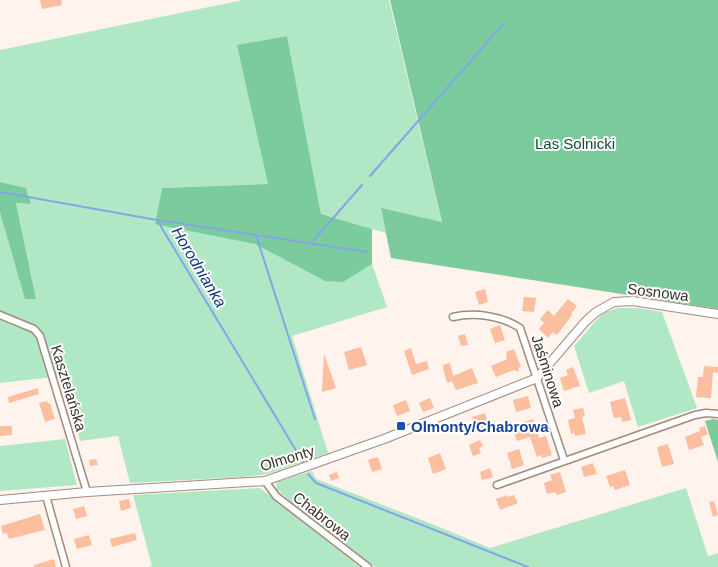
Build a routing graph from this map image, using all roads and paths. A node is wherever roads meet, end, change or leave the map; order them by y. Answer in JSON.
{"nodes":[{"id":1,"x":718,"y":314,"type":"edge"},
{"id":2,"x":0,"y":315,"type":"edge"},
{"id":3,"x":453,"y":318,"type":"dead end"},
{"id":4,"x":537,"y":378,"type":"junction"},
{"id":5,"x":718,"y":414,"type":"edge"},
{"id":6,"x":564,"y":460,"type":"junction"},
{"id":7,"x":265,"y":481,"type":"junction"},
{"id":8,"x":497,"y":485,"type":"dead end"},
{"id":9,"x":87,"y":492,"type":"junction"},
{"id":10,"x":46,"y":496,"type":"junction"},
{"id":11,"x":0,"y":500,"type":"edge"},
{"id":12,"x":66,"y":567,"type":"edge"},
{"id":13,"x":368,"y":567,"type":"edge"}],
"edges":[{"from":1,"to":4,"type":"street","name":"Sosnowa"},
{"from":2,"to":9,"type":"street","name":"Kasztelańska"},
{"from":3,"to":4,"type":"street","name":"Jaśminowa"},
{"from":4,"to":6,"type":"street","name":"Jaśminowa"},
{"from":4,"to":7,"type":"street","name":"Olmonty"},
{"from":5,"to":6,"type":"street"},
{"from":6,"to":8,"type":"street"},
{"from":7,"to":9,"type":"street","name":"Olmonty"},
{"from":7,"to":13,"type":"street","name":"Chabrowa"},
{"from":9,"to":10,"type":"street","name":"Olmonty"},
{"from":10,"to":11,"type":"street","name":"Olmonty"},
{"from":10,"to":12,"type":"street"}]}
